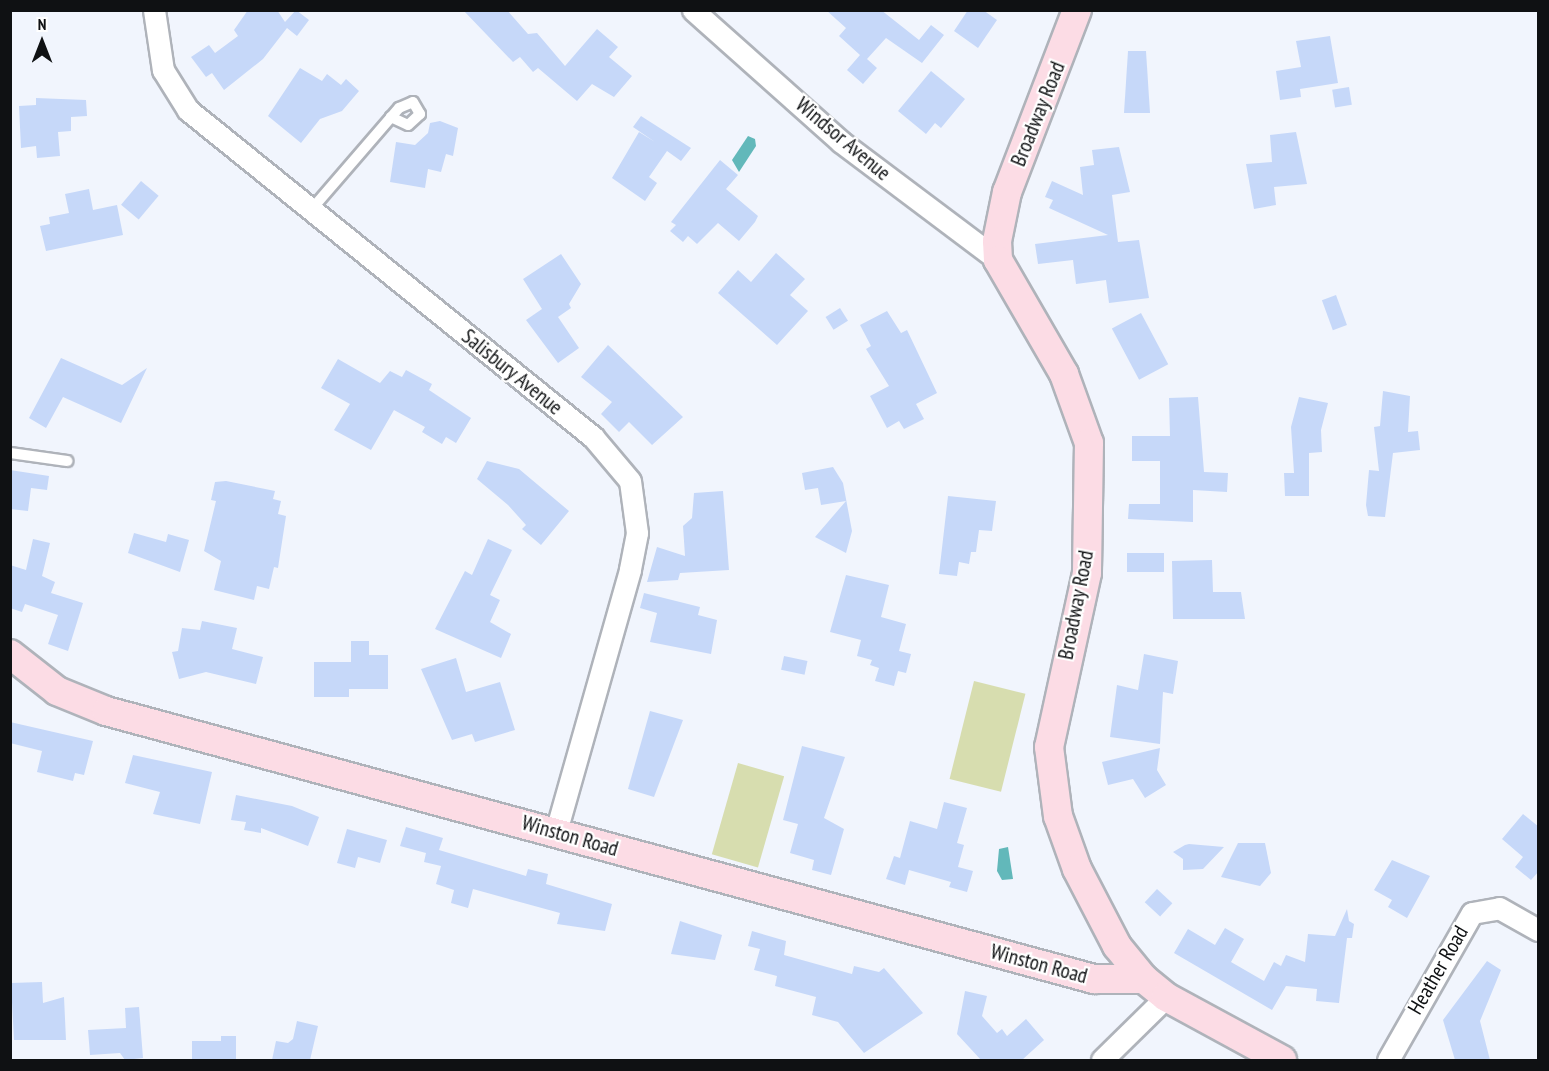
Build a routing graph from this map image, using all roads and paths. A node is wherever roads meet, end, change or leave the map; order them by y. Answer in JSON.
{"nodes":[{"id":1,"x":154,"y":10,"type":"edge"},
{"id":2,"x":693,"y":10,"type":"edge"},
{"id":3,"x":1077,"y":10,"type":"edge"},
{"id":4,"x":391,"y":117,"type":"dead end"},
{"id":5,"x":310,"y":210,"type":"junction"},
{"id":6,"x":998,"y":260,"type":"junction"},
{"id":7,"x":10,"y":453,"type":"edge"},
{"id":8,"x":67,"y":460,"type":"dead end"},
{"id":9,"x":10,"y":654,"type":"edge"},
{"id":10,"x":556,"y":832,"type":"junction"},
{"id":11,"x":1539,"y":930,"type":"edge"},
{"id":12,"x":1144,"y":979,"type":"junction"},
{"id":13,"x":1166,"y":997,"type":"junction"},
{"id":14,"x":1102,"y":1060,"type":"edge"},
{"id":15,"x":1282,"y":1060,"type":"edge"},
{"id":16,"x":1388,"y":1060,"type":"edge"}],
"edges":[{"from":1,"to":5,"type":"street","name":"Salisbury Avenue"},
{"from":2,"to":6,"type":"street","name":"Windsor Avenue"},
{"from":3,"to":6,"type":"street","name":"Broadway Road"},
{"from":4,"to":5,"type":"lane"},
{"from":5,"to":10,"type":"street","name":"Salisbury Avenue"},
{"from":6,"to":12,"type":"street","name":"Broadway Road"},
{"from":7,"to":8,"type":"lane"},
{"from":9,"to":10,"type":"street","name":"Winston Road"},
{"from":10,"to":12,"type":"street","name":"Winston Road"},
{"from":11,"to":16,"type":"street","name":"Heather Road"},
{"from":12,"to":13,"type":"street","name":"Broadway Road"},
{"from":13,"to":14,"type":"street"},
{"from":13,"to":15,"type":"street","name":"Broadway Road"}]}
